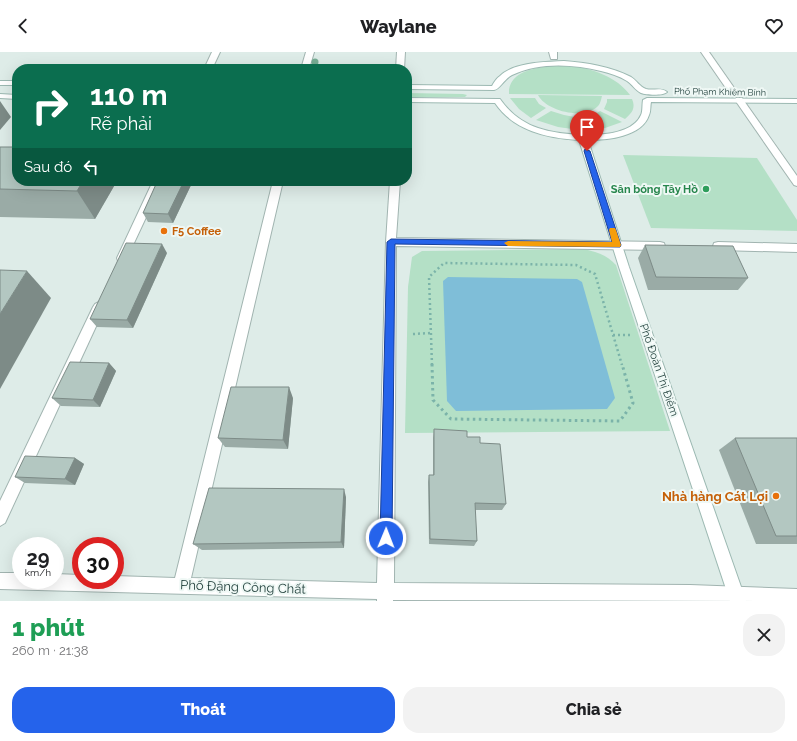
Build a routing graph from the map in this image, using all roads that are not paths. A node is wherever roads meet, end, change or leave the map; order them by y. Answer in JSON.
{"nodes":[{"id":1,"x":216,"y":52,"type":"edge"},
{"id":2,"x":310,"y":52,"type":"edge"},
{"id":3,"x":401,"y":52,"type":"edge"},
{"id":4,"x":705,"y":52,"type":"edge"},
{"id":5,"x":554,"y":54,"type":"edge"},
{"id":6,"x":210,"y":64,"type":"edge"},
{"id":7,"x":306,"y":64,"type":"edge"},
{"id":8,"x":400,"y":64,"type":"edge"},
{"id":9,"x":0,"y":83,"type":"edge"},
{"id":10,"x":12,"y":83,"type":"edge"},
{"id":11,"x":412,"y":87,"type":"edge"},
{"id":12,"x":733,"y":92,"type":"junction"},
{"id":13,"x":797,"y":93,"type":"edge"},
{"id":14,"x":0,"y":96,"type":"edge"},
{"id":15,"x":12,"y":96,"type":"edge"},
{"id":16,"x":412,"y":100,"type":"edge"},
{"id":17,"x":739,"y":100,"type":"junction"},
{"id":18,"x":797,"y":101,"type":"edge"},
{"id":19,"x":583,"y":139,"type":"junction"},
{"id":20,"x":797,"y":183,"type":"edge"},
{"id":21,"x":156,"y":186,"type":"edge"},
{"id":22,"x":277,"y":186,"type":"edge"},
{"id":23,"x":395,"y":186,"type":"edge"},
{"id":24,"x":391,"y":242,"type":"junction"},
{"id":25,"x":617,"y":245,"type":"junction"},
{"id":26,"x":672,"y":246,"type":"edge"},
{"id":27,"x":711,"y":246,"type":"edge"},
{"id":28,"x":797,"y":248,"type":"edge"},
{"id":29,"x":118,"y":267,"type":"edge"},
{"id":30,"x":104,"y":296,"type":"edge"},
{"id":31,"x":0,"y":518,"type":"edge"},
{"id":32,"x":0,"y":581,"type":"edge"},
{"id":33,"x":180,"y":585,"type":"junction"},
{"id":34,"x":385,"y":596,"type":"edge"},
{"id":35,"x":797,"y":597,"type":"edge"},
{"id":36,"x":737,"y":598,"type":"edge"}],
"edges":[{"from":1,"to":6,"type":"street"},
{"from":2,"to":7,"type":"street"},
{"from":3,"to":8,"type":"street"},
{"from":4,"to":12,"type":"street"},
{"from":5,"to":11,"type":"street"},
{"from":5,"to":12,"type":"street","name":"Phố Phạm Khiêm Bính"},
{"from":9,"to":10,"type":"street"},
{"from":12,"to":13,"type":"street","name":"Phố Phạm Khiêm Bính"},
{"from":14,"to":15,"type":"street"},
{"from":16,"to":19,"type":"street"},
{"from":17,"to":18,"type":"street","name":"Phố Phạm Khiêm Bính"},
{"from":17,"to":19,"type":"street","name":"Phố Phạm Khiêm Bính"},
{"from":17,"to":20,"type":"street"},
{"from":19,"to":25,"type":"street","name":"Phố Đoàn Thị Điểm"},
{"from":21,"to":29,"type":"street"},
{"from":22,"to":33,"type":"street"},
{"from":23,"to":24,"type":"street"},
{"from":24,"to":25,"type":"street"},
{"from":24,"to":34,"type":"street"},
{"from":25,"to":26,"type":"street"},
{"from":25,"to":36,"type":"street","name":"Phố Đoàn Thị Điểm"},
{"from":27,"to":28,"type":"street"},
{"from":30,"to":31,"type":"street"},
{"from":32,"to":33,"type":"street","name":"Phố Đặng Công Chất"},
{"from":33,"to":34,"type":"street","name":"Phố Đặng Công Chất"},
{"from":34,"to":36,"type":"street","name":"Phố Đặng Công Chất"},
{"from":35,"to":36,"type":"street","name":"Phố Đặng Công Chất"}]}
